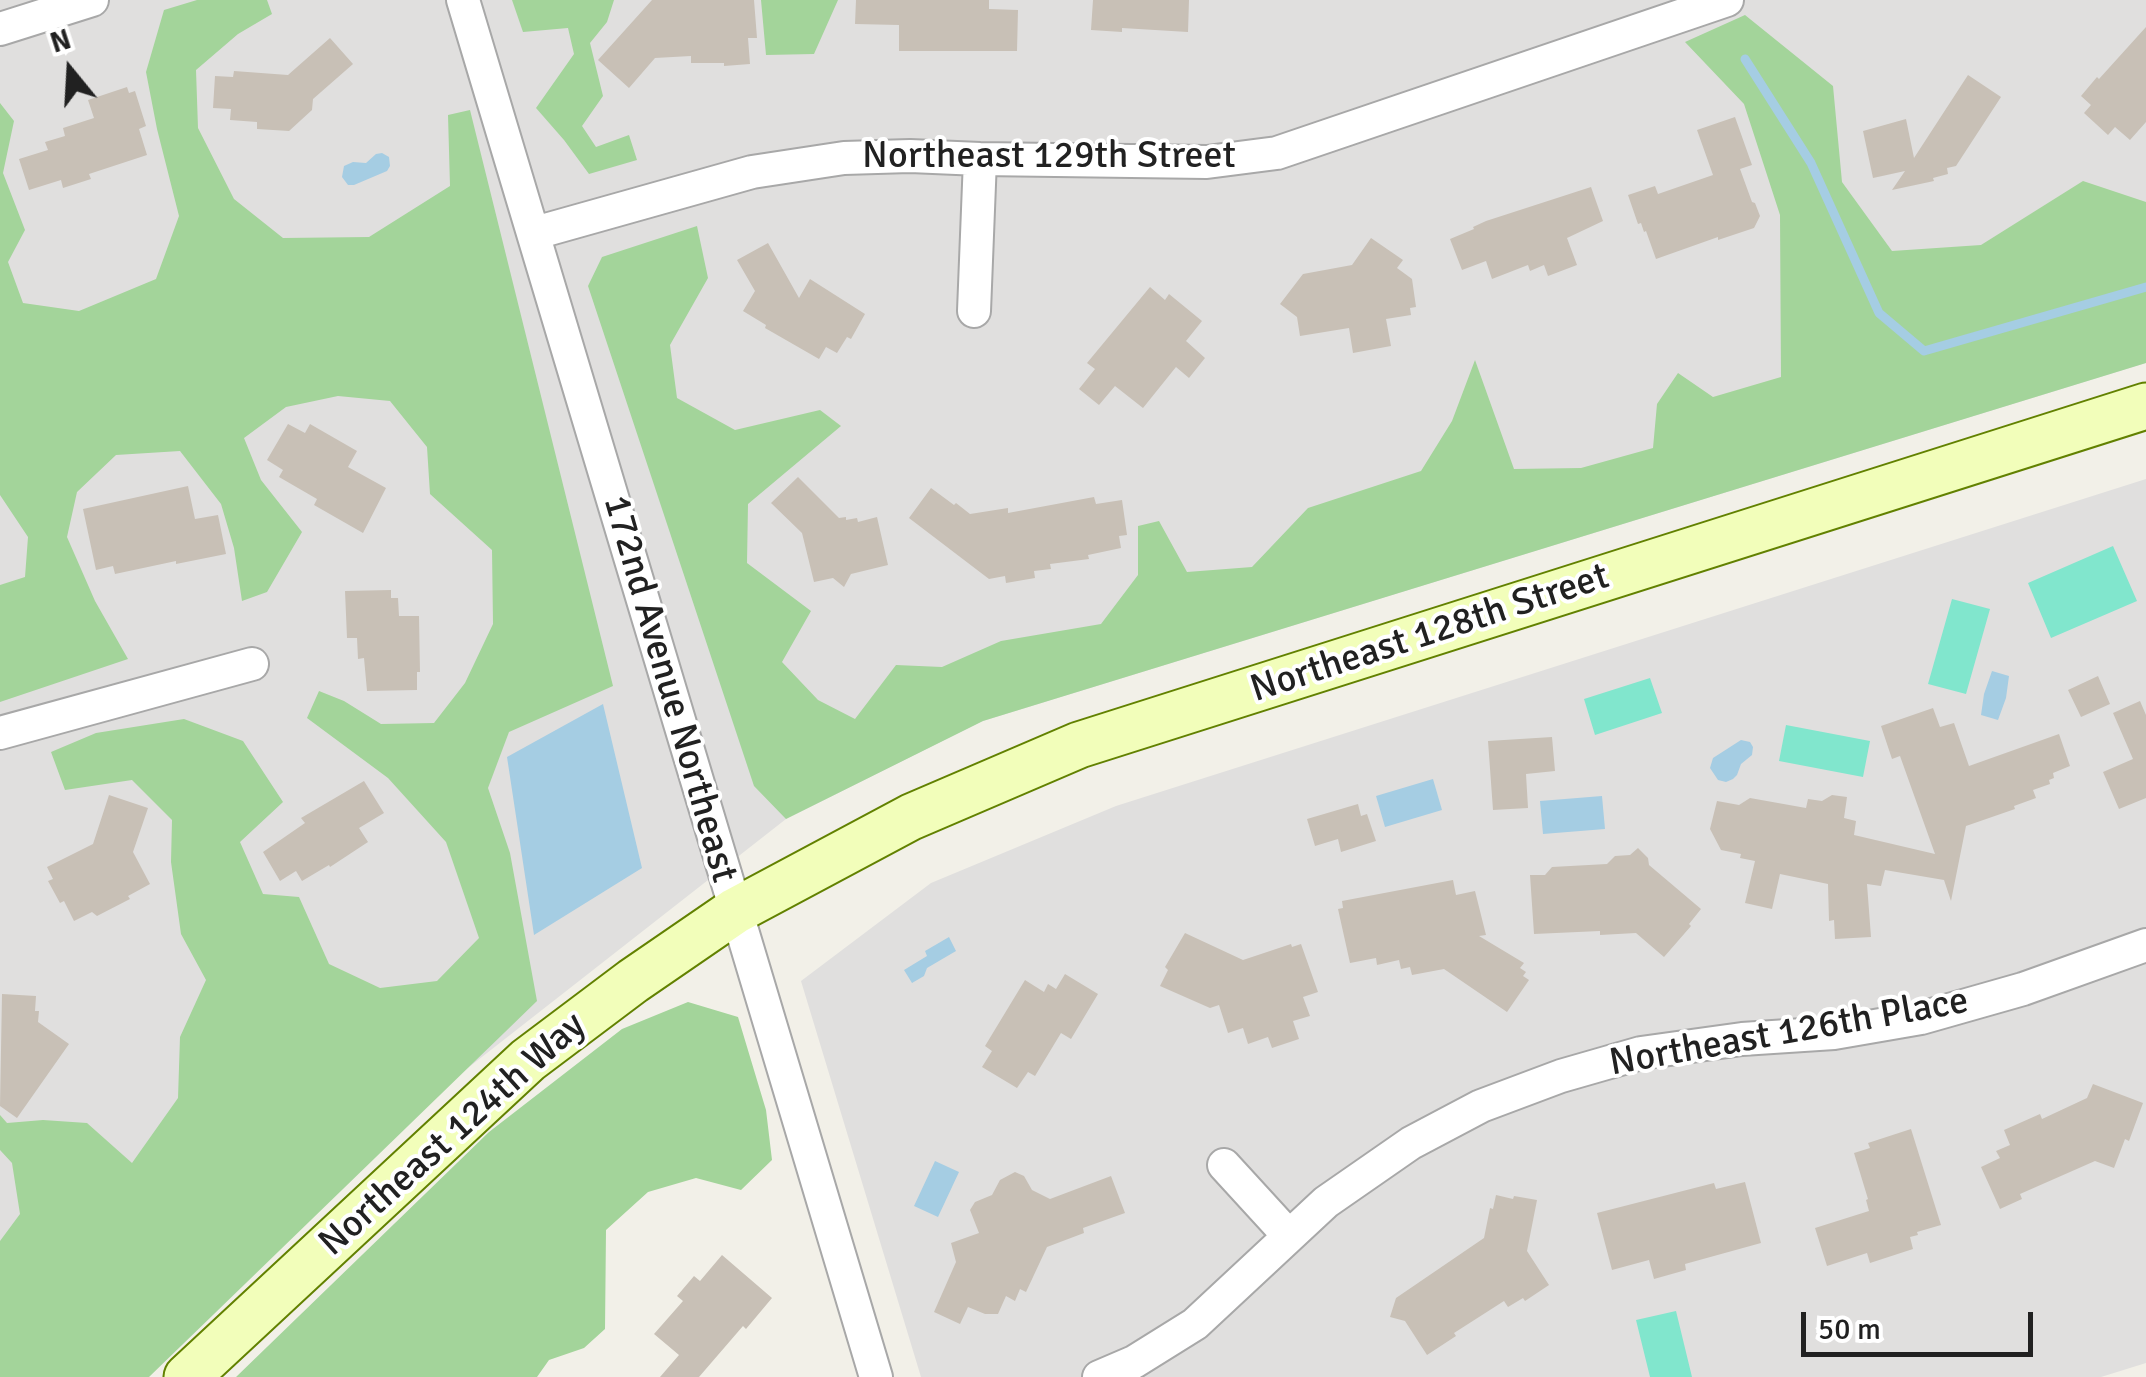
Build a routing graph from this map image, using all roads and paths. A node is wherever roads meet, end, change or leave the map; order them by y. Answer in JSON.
{"nodes":[{"id":1,"x":92,"y":0,"type":"edge"},
{"id":2,"x":463,"y":0,"type":"edge"},
{"id":3,"x":1727,"y":0,"type":"edge"},
{"id":4,"x":0,"y":29,"type":"edge"},
{"id":5,"x":980,"y":160,"type":"junction"},
{"id":6,"x":534,"y":233,"type":"junction"},
{"id":7,"x":974,"y":311,"type":"dead end"},
{"id":8,"x":2146,"y":406,"type":"edge"},
{"id":9,"x":252,"y":664,"type":"dead end"},
{"id":10,"x":0,"y":733,"type":"edge"},
{"id":11,"x":735,"y":911,"type":"junction"},
{"id":12,"x":2146,"y":944,"type":"edge"},
{"id":13,"x":1224,"y":1165,"type":"dead end"},
{"id":14,"x":1289,"y":1236,"type":"junction"},
{"id":15,"x":187,"y":1377,"type":"edge"},
{"id":16,"x":876,"y":1377,"type":"edge"},
{"id":17,"x":1099,"y":1377,"type":"edge"}],
"edges":[{"from":1,"to":4,"type":"street"},
{"from":2,"to":6,"type":"street","name":"172nd Avenue Northeast"},
{"from":3,"to":5,"type":"street","name":"Northeast 129th Street"},
{"from":5,"to":6,"type":"street","name":"Northeast 129th Street"},
{"from":5,"to":7,"type":"street"},
{"from":6,"to":11,"type":"street","name":"172nd Avenue Northeast"},
{"from":8,"to":11,"type":"street","name":"Northeast 128th Street"},
{"from":9,"to":10,"type":"street"},
{"from":11,"to":15,"type":"street","name":"Northeast 124th Way"},
{"from":11,"to":16,"type":"street","name":"172nd Avenue Northeast"},
{"from":12,"to":14,"type":"street","name":"Northeast 126th Place"},
{"from":13,"to":14,"type":"street"},
{"from":14,"to":17,"type":"street","name":"Northeast 126th Place"}]}
